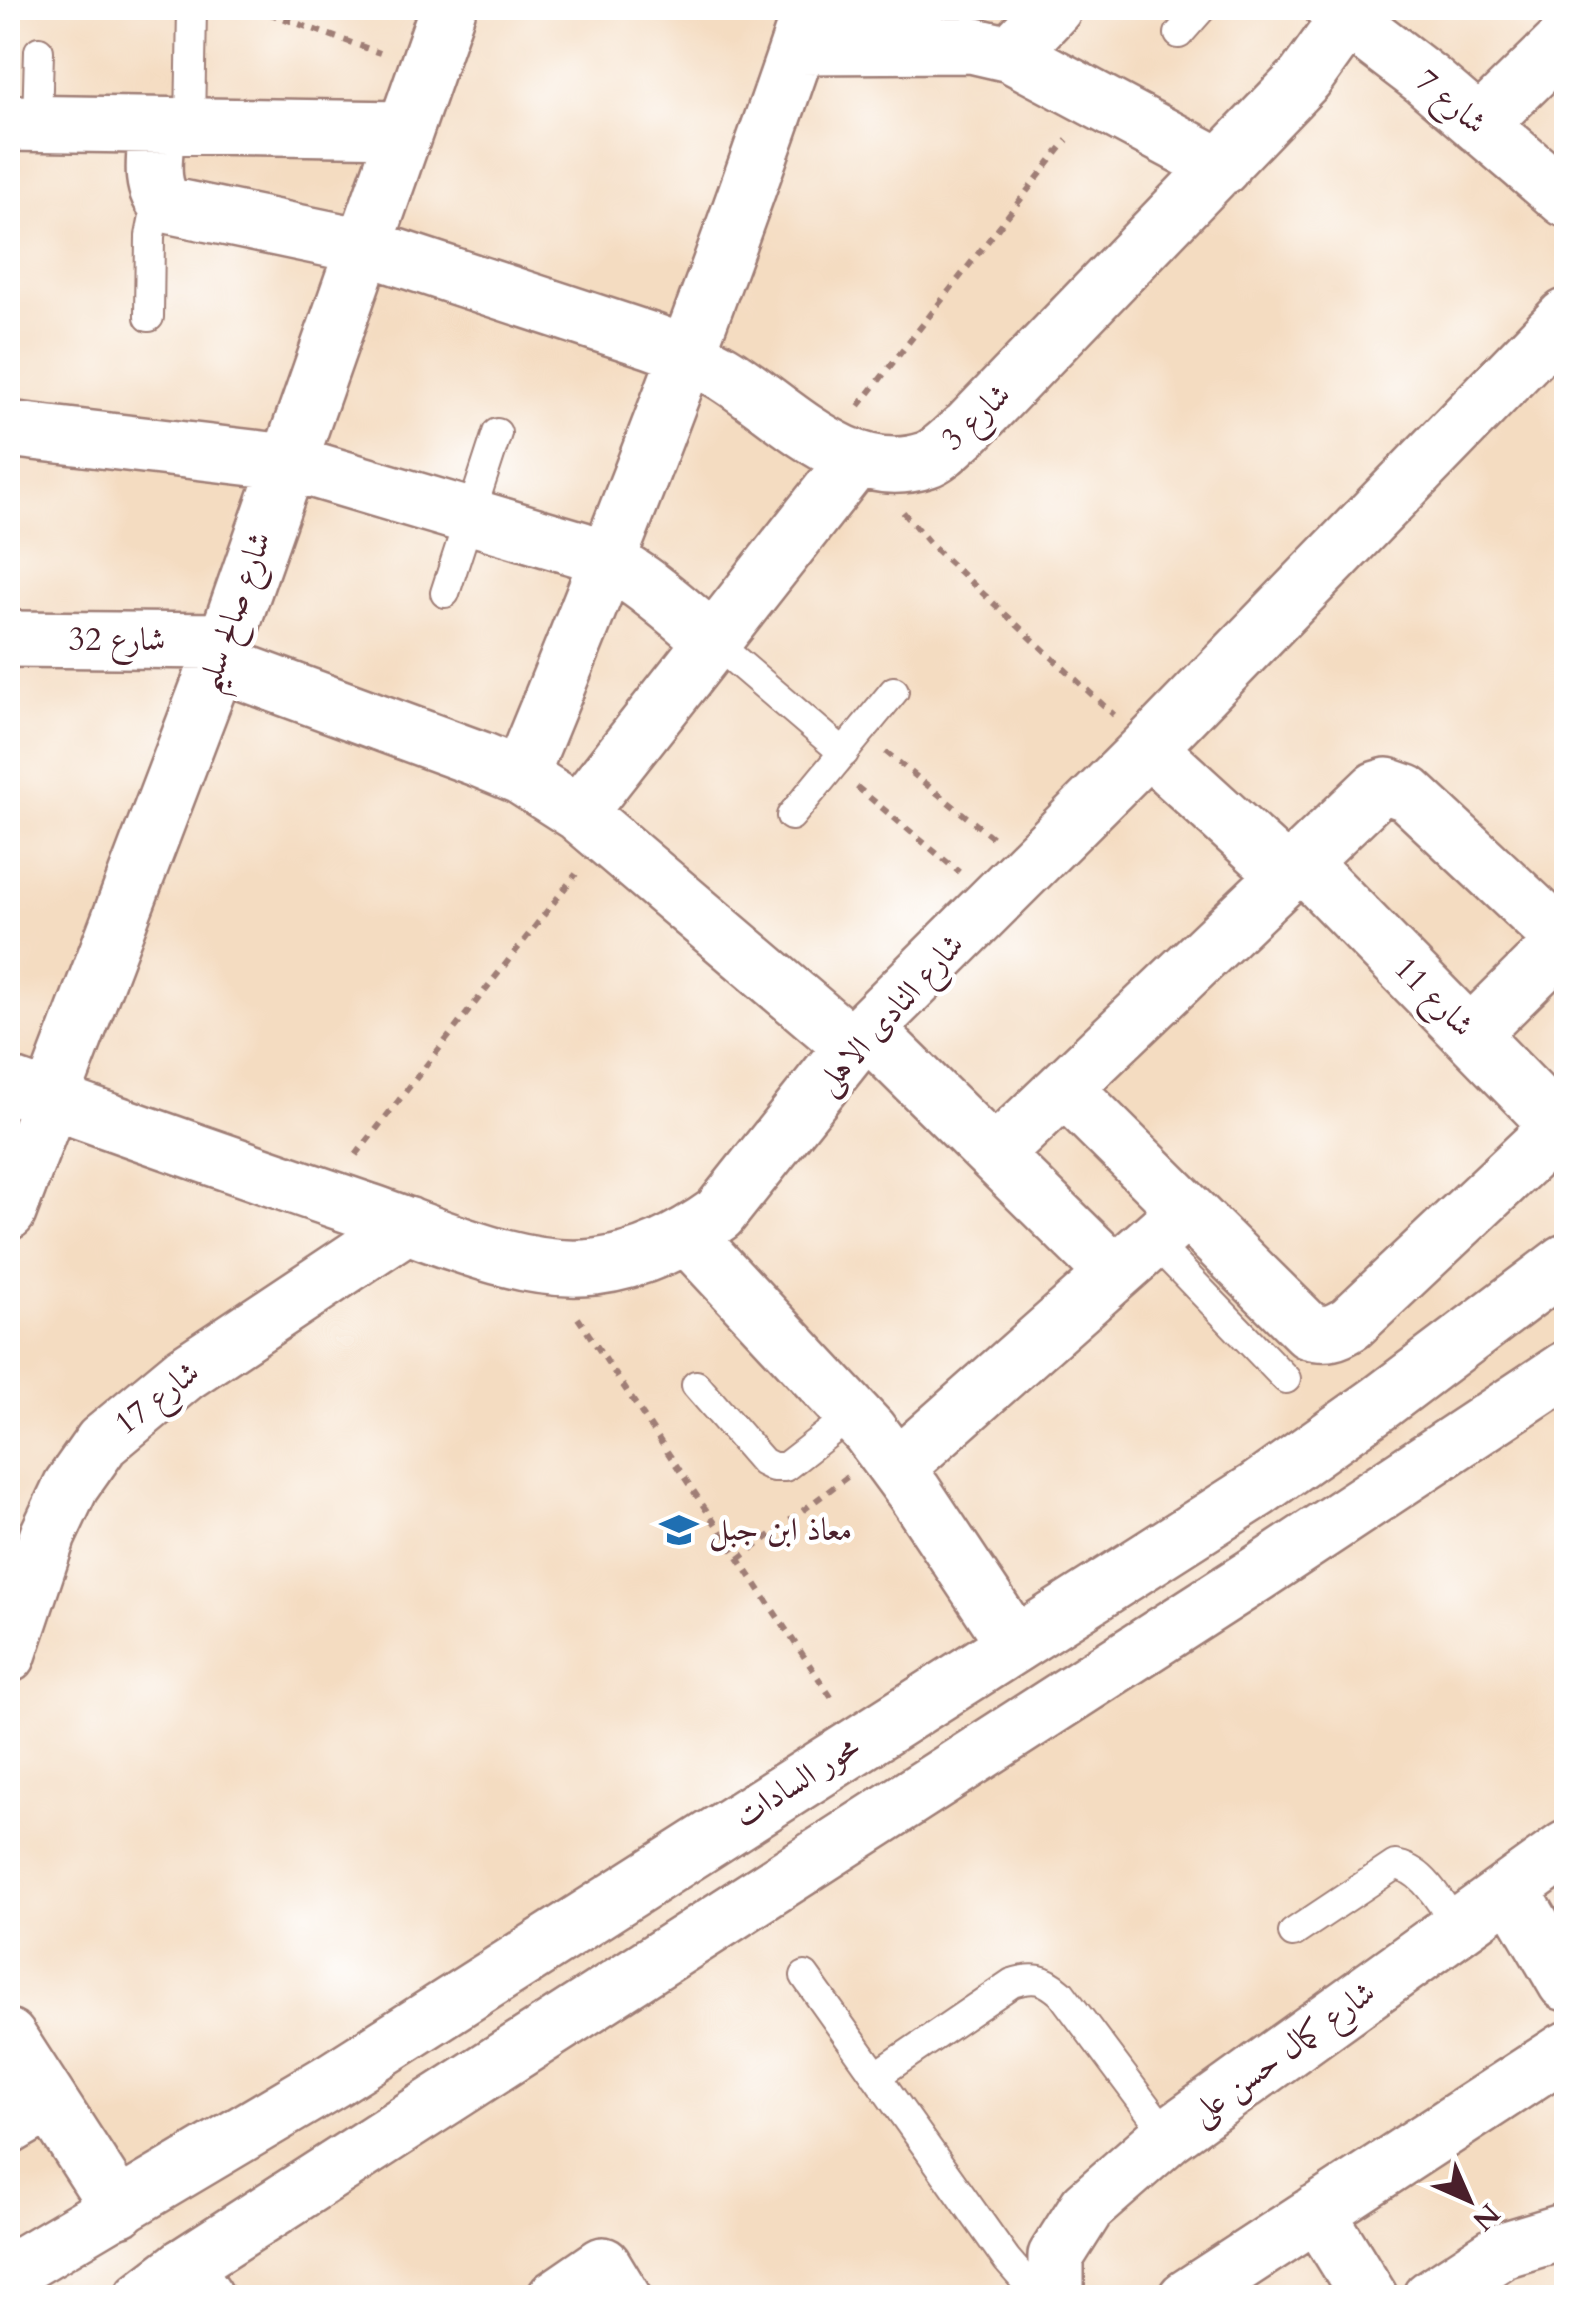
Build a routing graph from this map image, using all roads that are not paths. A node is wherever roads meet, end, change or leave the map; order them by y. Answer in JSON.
{"nodes":[{"id":1,"x":192,"y":8,"type":"edge"},
{"id":2,"x":448,"y":8,"type":"edge"},
{"id":3,"x":1054,"y":8,"type":"edge"},
{"id":4,"x":1202,"y":8,"type":"edge"},
{"id":5,"x":1346,"y":11,"type":"edge"},
{"id":6,"x":804,"y":26,"type":"edge"},
{"id":7,"x":1180,"y":34,"type":"dead end"},
{"id":8,"x":1566,"y":40,"type":"edge"},
{"id":9,"x":39,"y":50,"type":"dead end"},
{"id":10,"x":1010,"y":54,"type":"junction"},
{"id":11,"x":22,"y":123,"type":"edge"},
{"id":12,"x":1479,"y":125,"type":"junction"},
{"id":13,"x":173,"y":126,"type":"junction"},
{"id":14,"x":403,"y":130,"type":"junction"},
{"id":15,"x":1222,"y":167,"type":"junction"},
{"id":16,"x":158,"y":196,"type":"junction"},
{"id":17,"x":1566,"y":199,"type":"edge"},
{"id":18,"x":363,"y":246,"type":"junction"},
{"id":19,"x":149,"y":316,"type":"dead end"},
{"id":20,"x":1566,"y":317,"type":"edge"},
{"id":21,"x":688,"y":354,"type":"junction"},
{"id":22,"x":8,"y":429,"type":"edge"},
{"id":23,"x":497,"y":433,"type":"dead end"},
{"id":24,"x":842,"y":452,"type":"junction"},
{"id":25,"x":287,"y":462,"type":"junction"},
{"id":26,"x":470,"y":516,"type":"junction"},
{"id":27,"x":609,"y":560,"type":"junction"},
{"id":28,"x":445,"y":593,"type":"dead end"},
{"id":29,"x":8,"y":639,"type":"edge"},
{"id":30,"x":713,"y":641,"type":"junction"},
{"id":31,"x":222,"y":652,"type":"junction"},
{"id":32,"x":894,"y":691,"type":"dead end"},
{"id":33,"x":1148,"y":748,"type":"junction"},
{"id":34,"x":846,"y":750,"type":"junction"},
{"id":35,"x":520,"y":776,"type":"junction"},
{"id":36,"x":791,"y":816,"type":"dead end"},
{"id":37,"x":591,"y":825,"type":"junction"},
{"id":38,"x":1294,"y":868,"type":"junction"},
{"id":39,"x":1566,"y":940,"type":"edge"},
{"id":40,"x":1470,"y":1034,"type":"junction"},
{"id":41,"x":860,"y":1038,"type":"junction"},
{"id":42,"x":1064,"y":1088,"type":"junction"},
{"id":43,"x":29,"y":1093,"type":"edge"},
{"id":44,"x":1563,"y":1129,"type":"edge"},
{"id":45,"x":994,"y":1155,"type":"junction"},
{"id":46,"x":8,"y":1212,"type":"edge"},
{"id":47,"x":407,"y":1224,"type":"junction"},
{"id":48,"x":688,"y":1236,"type":"junction"},
{"id":49,"x":1151,"y":1241,"type":"junction"},
{"id":50,"x":1566,"y":1262,"type":"edge"},
{"id":51,"x":1566,"y":1369,"type":"edge"},
{"id":52,"x":1286,"y":1379,"type":"dead end"},
{"id":53,"x":696,"y":1384,"type":"dead end"},
{"id":54,"x":878,"y":1444,"type":"junction"},
{"id":55,"x":1015,"y":1644,"type":"junction"},
{"id":56,"x":8,"y":1654,"type":"edge"},
{"id":57,"x":1566,"y":1849,"type":"edge"},
{"id":58,"x":1511,"y":1889,"type":"junction"},
{"id":59,"x":1458,"y":1927,"type":"junction"},
{"id":60,"x":1293,"y":1933,"type":"dead end"},
{"id":61,"x":805,"y":1976,"type":"dead end"},
{"id":62,"x":1566,"y":1982,"type":"edge"},
{"id":63,"x":8,"y":2037,"type":"edge"},
{"id":64,"x":1566,"y":2050,"type":"edge"},
{"id":65,"x":876,"y":2076,"type":"junction"},
{"id":66,"x":28,"y":2115,"type":"edge"},
{"id":67,"x":1168,"y":2136,"type":"junction"},
{"id":68,"x":119,"y":2209,"type":"junction"},
{"id":69,"x":1317,"y":2212,"type":"junction"},
{"id":70,"x":1566,"y":2231,"type":"edge"},
{"id":71,"x":8,"y":2272,"type":"edge"},
{"id":72,"x":178,"y":2287,"type":"edge"},
{"id":73,"x":1215,"y":2290,"type":"edge"},
{"id":74,"x":555,"y":2298,"type":"edge"},
{"id":75,"x":623,"y":2298,"type":"edge"},
{"id":76,"x":1040,"y":2298,"type":"edge"},
{"id":77,"x":1056,"y":2298,"type":"edge"},
{"id":78,"x":1370,"y":2298,"type":"edge"},
{"id":79,"x":1430,"y":2298,"type":"edge"}],
"edges":[{"from":1,"to":13,"type":"lane"},
{"from":2,"to":14,"type":"street","name":"شارع صالح سليم"},
{"from":3,"to":10,"type":"street"},
{"from":4,"to":7,"type":"lane"},
{"from":5,"to":12,"type":"street","name":"شارع 7"},
{"from":5,"to":15,"type":"street","name":"شارع 3"},
{"from":6,"to":10,"type":"street"},
{"from":6,"to":21,"type":"street"},
{"from":8,"to":12,"type":"street"},
{"from":9,"to":11,"type":"lane"},
{"from":10,"to":15,"type":"street"},
{"from":11,"to":13,"type":"street"},
{"from":12,"to":17,"type":"street","name":"شارع 7"},
{"from":13,"to":14,"type":"street"},
{"from":13,"to":16,"type":"street"},
{"from":14,"to":18,"type":"street","name":"شارع صالح سليم"},
{"from":15,"to":24,"type":"street","name":"شارع 3"},
{"from":16,"to":18,"type":"street"},
{"from":16,"to":19,"type":"lane"},
{"from":18,"to":21,"type":"street"},
{"from":18,"to":25,"type":"street","name":"شارع صالح سليم"},
{"from":20,"to":33,"type":"street","name":"شارع النادى الاهلى"},
{"from":21,"to":24,"type":"street"},
{"from":21,"to":27,"type":"street"},
{"from":22,"to":25,"type":"street"},
{"from":23,"to":26,"type":"lane"},
{"from":24,"to":30,"type":"street"},
{"from":25,"to":26,"type":"street"},
{"from":25,"to":31,"type":"street","name":"شارع صالح سليم"},
{"from":26,"to":27,"type":"street"},
{"from":26,"to":28,"type":"lane"},
{"from":27,"to":30,"type":"street"},
{"from":27,"to":35,"type":"street"},
{"from":29,"to":31,"type":"street","name":"شارع 32"},
{"from":30,"to":34,"type":"lane"},
{"from":30,"to":37,"type":"street"},
{"from":31,"to":35,"type":"street"},
{"from":31,"to":43,"type":"street","name":"شارع صالح سليم"},
{"from":32,"to":34,"type":"lane"},
{"from":33,"to":38,"type":"street","name":"شارع 11"},
{"from":33,"to":41,"type":"street","name":"شارع النادى الاهلى"},
{"from":34,"to":36,"type":"lane"},
{"from":35,"to":37,"type":"street"},
{"from":37,"to":41,"type":"street"},
{"from":38,"to":39,"type":"street"},
{"from":38,"to":40,"type":"street","name":"شارع 11"},
{"from":38,"to":42,"type":"street"},
{"from":39,"to":40,"type":"street"},
{"from":40,"to":44,"type":"street","name":"شارع 11"},
{"from":41,"to":45,"type":"street"},
{"from":41,"to":48,"type":"street","name":"شارع النادى الاهلى"},
{"from":42,"to":45,"type":"street"},
{"from":42,"to":49,"type":"street"},
{"from":43,"to":46,"type":"street","name":"شارع صالح سليم"},
{"from":43,"to":47,"type":"street","name":"شارع النادى الاهلى"},
{"from":44,"to":49,"type":"street"},
{"from":45,"to":49,"type":"street"},
{"from":47,"to":48,"type":"street","name":"شارع النادى الاهلى"},
{"from":47,"to":56,"type":"street","name":"شارع 17"},
{"from":48,"to":54,"type":"street"},
{"from":49,"to":52,"type":"lane"},
{"from":49,"to":54,"type":"street"},
{"from":50,"to":55,"type":"street","name":"محور السادات"},
{"from":51,"to":72,"type":"street"},
{"from":53,"to":54,"type":"lane"},
{"from":54,"to":55,"type":"street"},
{"from":55,"to":68,"type":"street","name":"محور السادات"},
{"from":57,"to":58,"type":"street","name":"شارع كمال حسن على"},
{"from":58,"to":59,"type":"street","name":"شارع كمال حسن على"},
{"from":58,"to":62,"type":"street"},
{"from":59,"to":60,"type":"lane"},
{"from":59,"to":67,"type":"street","name":"شارع كمال حسن على"},
{"from":61,"to":65,"type":"lane"},
{"from":63,"to":66,"type":"street"},
{"from":64,"to":69,"type":"street"},
{"from":65,"to":67,"type":"lane"},
{"from":65,"to":76,"type":"lane"},
{"from":66,"to":68,"type":"street"},
{"from":67,"to":77,"type":"street","name":"شارع كمال حسن على"},
{"from":68,"to":71,"type":"street","name":"محور السادات"},
{"from":69,"to":73,"type":"street"},
{"from":69,"to":78,"type":"street"},
{"from":70,"to":79,"type":"street"},
{"from":74,"to":75,"type":"street"}]}
